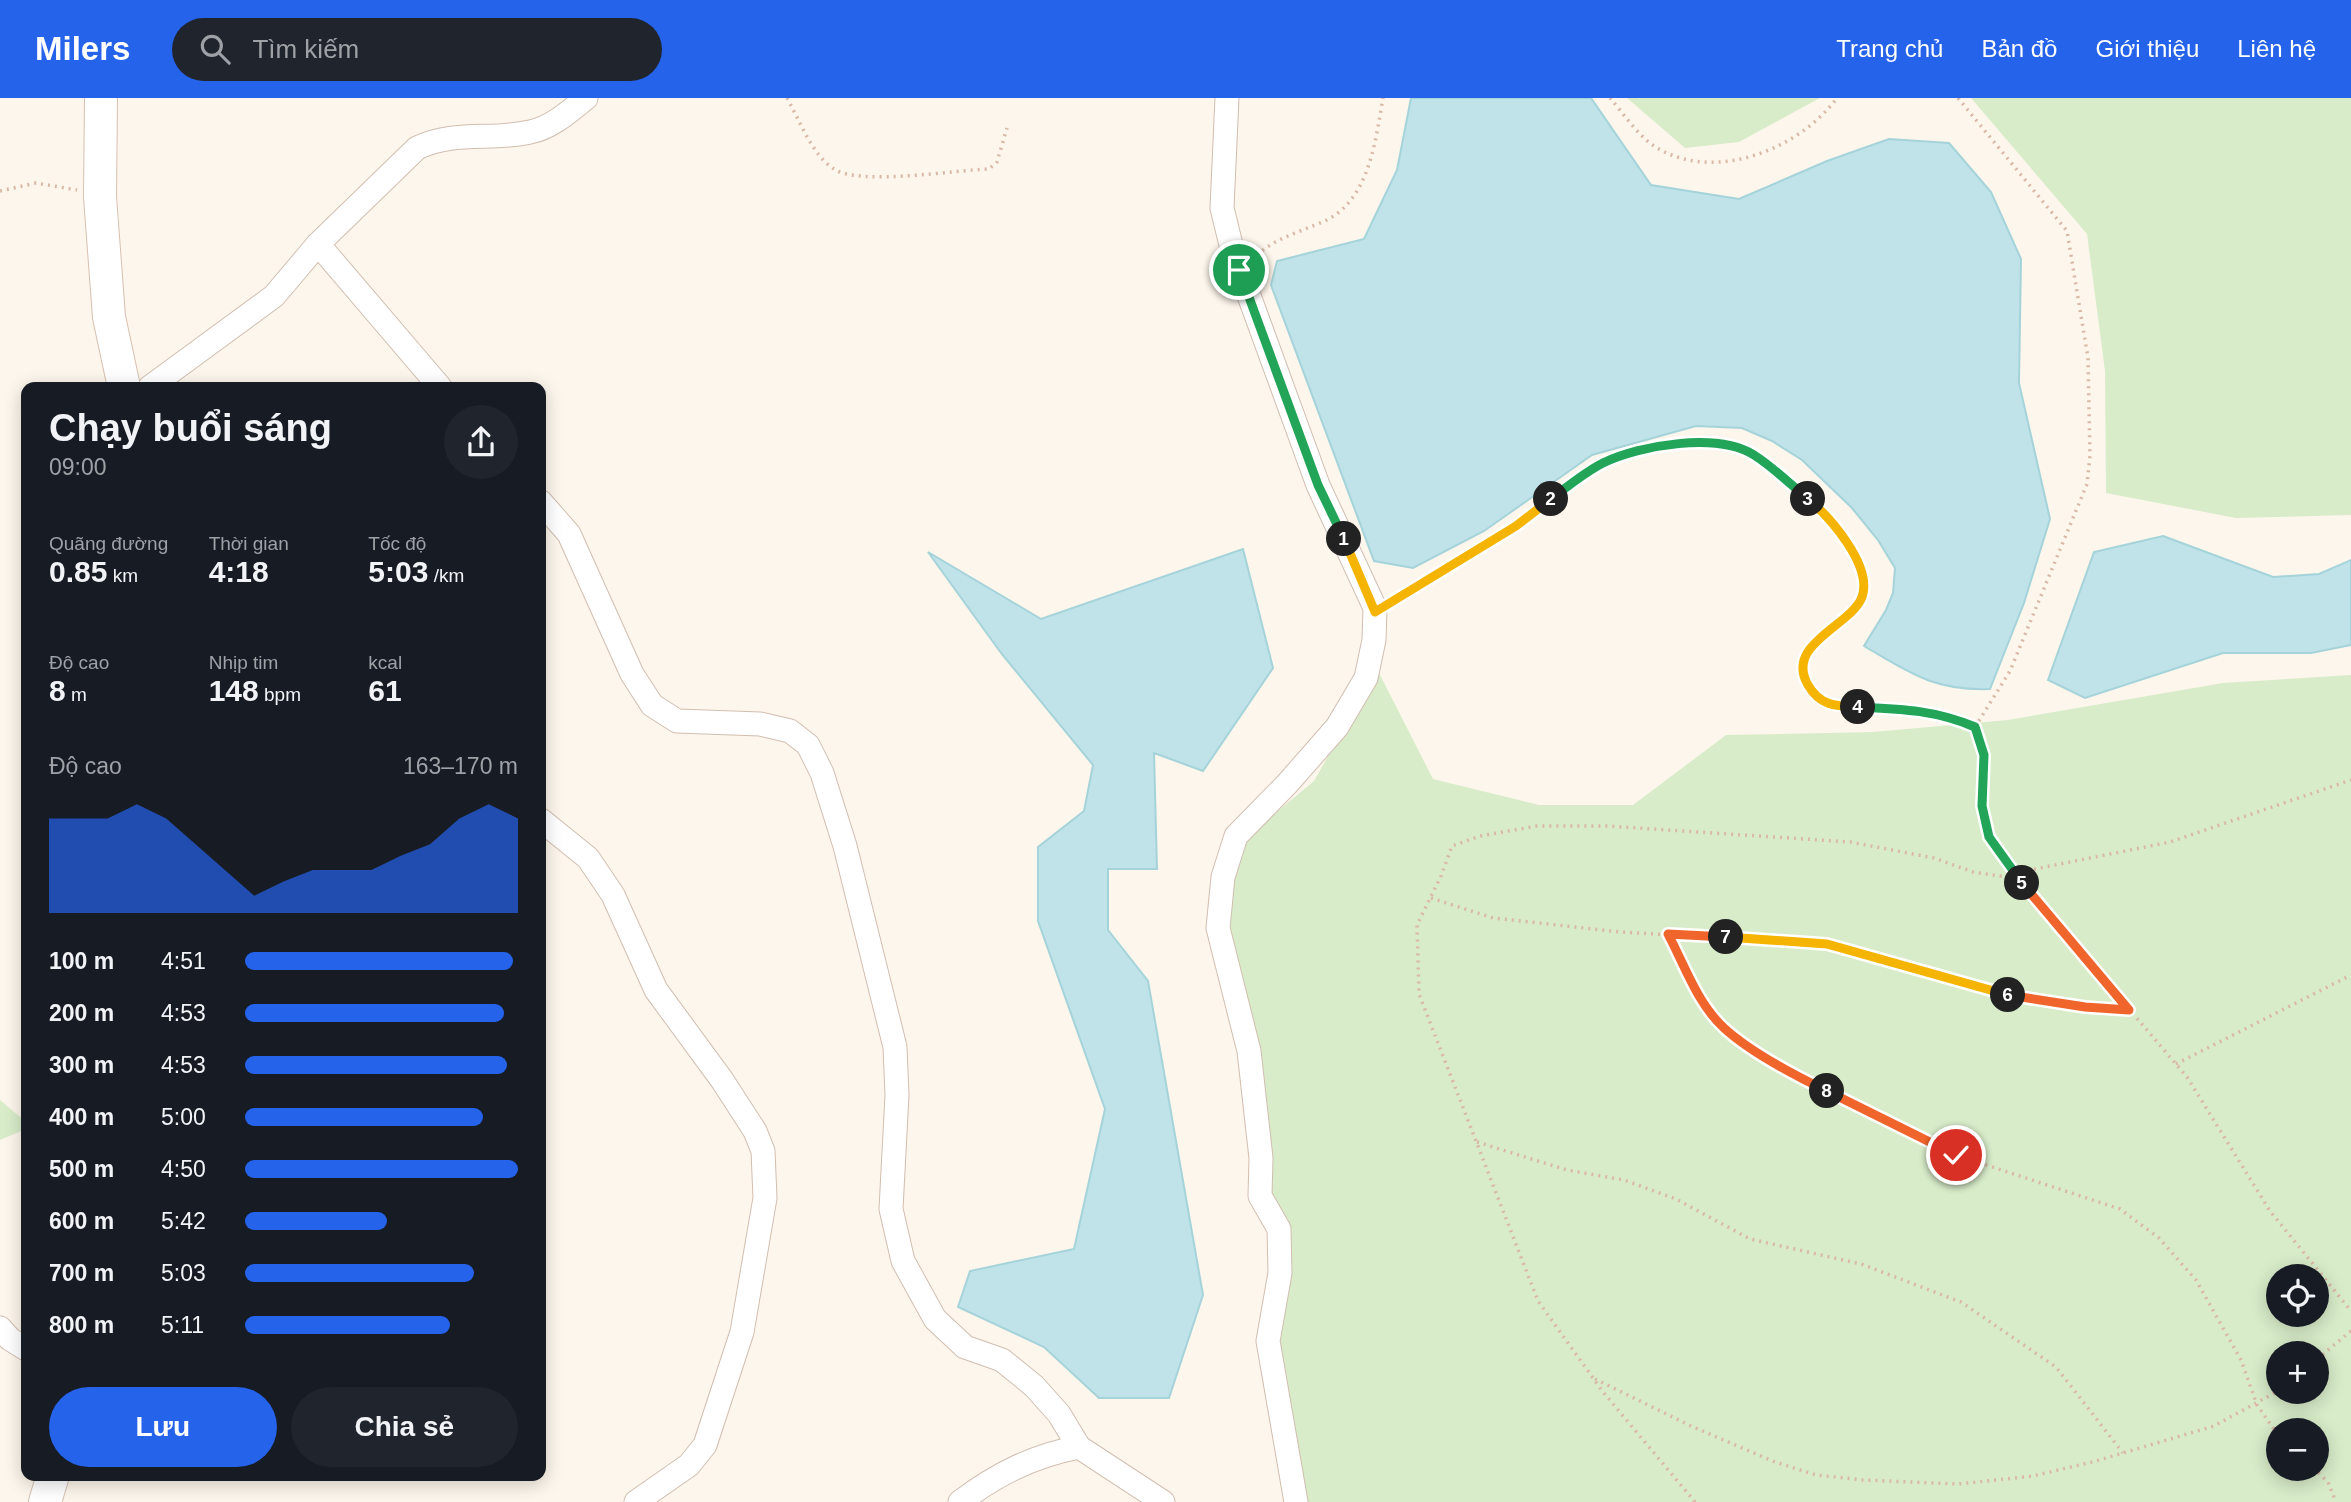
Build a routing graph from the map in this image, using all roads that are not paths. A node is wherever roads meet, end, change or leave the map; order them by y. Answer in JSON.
{"nodes":[{"id":1,"x":101,"y":98,"type":"edge"},
{"id":2,"x":586,"y":98,"type":"edge"},
{"id":3,"x":1227,"y":98,"type":"edge"},
{"id":4,"x":318,"y":244,"type":"junction"},
{"id":5,"x":123,"y":382,"type":"edge"},
{"id":6,"x":157,"y":382,"type":"edge"},
{"id":7,"x":436,"y":382,"type":"edge"},
{"id":8,"x":546,"y":508,"type":"edge"},
{"id":9,"x":546,"y":824,"type":"edge"},
{"id":10,"x":0,"y":1328,"type":"edge"},
{"id":11,"x":21,"y":1346,"type":"edge"},
{"id":12,"x":1079,"y":1447,"type":"junction"},
{"id":13,"x":51,"y":1481,"type":"edge"},
{"id":14,"x":45,"y":1502,"type":"edge"},
{"id":15,"x":636,"y":1502,"type":"edge"},
{"id":16,"x":961,"y":1502,"type":"edge"},
{"id":17,"x":1163,"y":1502,"type":"edge"},
{"id":18,"x":1296,"y":1502,"type":"edge"}],
"edges":[{"from":1,"to":5,"type":"street"},
{"from":2,"to":4,"type":"street"},
{"from":3,"to":18,"type":"street"},
{"from":4,"to":6,"type":"street"},
{"from":4,"to":7,"type":"street"},
{"from":8,"to":12,"type":"street"},
{"from":9,"to":15,"type":"street"},
{"from":10,"to":11,"type":"street"},
{"from":12,"to":16,"type":"street"},
{"from":12,"to":17,"type":"street"},
{"from":13,"to":14,"type":"street"}]}
